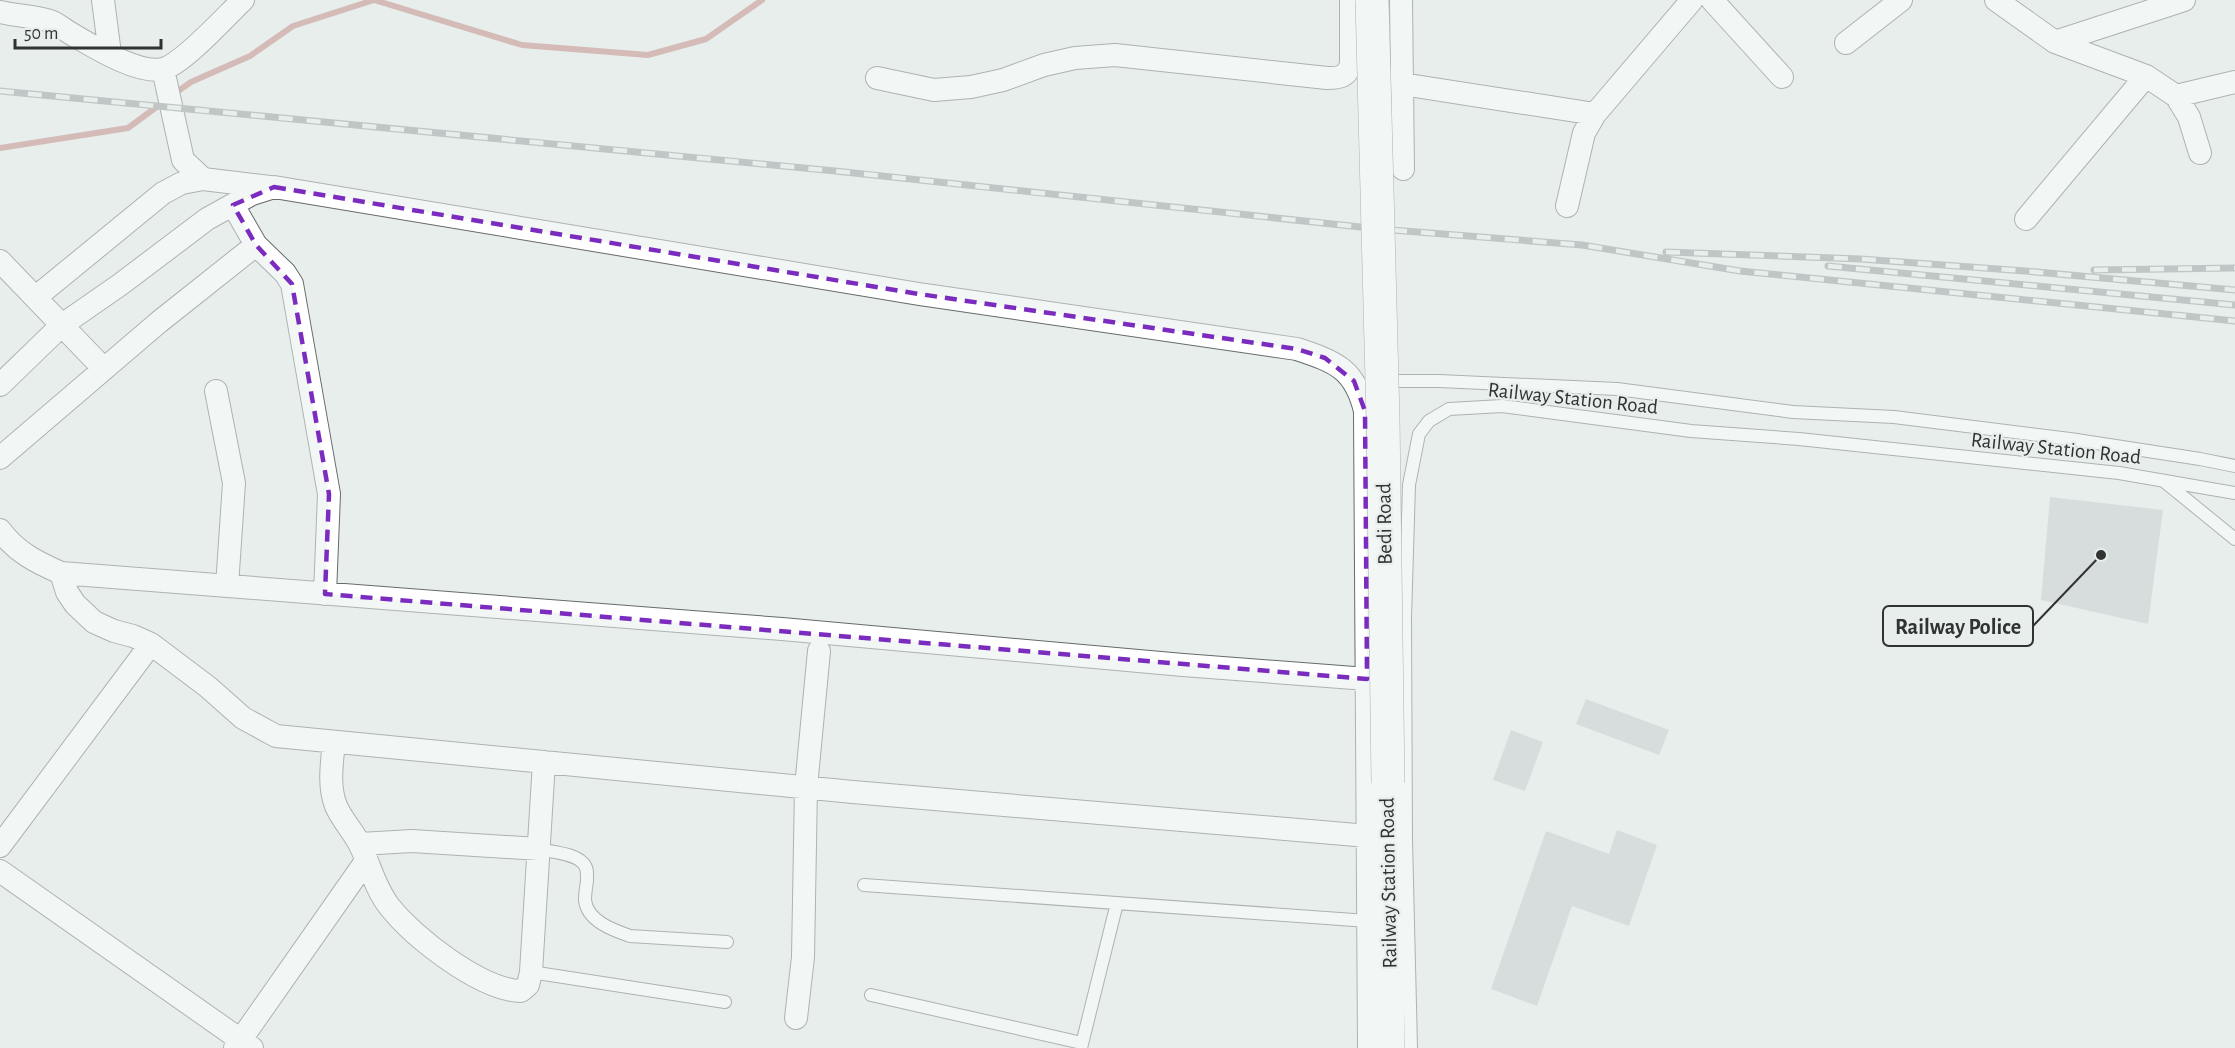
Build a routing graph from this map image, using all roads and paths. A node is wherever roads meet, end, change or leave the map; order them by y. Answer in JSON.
{"nodes":[{"id":1,"x":36,"y":0,"type":"edge"},
{"id":2,"x":104,"y":0,"type":"edge"},
{"id":3,"x":243,"y":0,"type":"edge"},
{"id":4,"x":1351,"y":0,"type":"edge"},
{"id":5,"x":1372,"y":0,"type":"edge"},
{"id":6,"x":1401,"y":0,"type":"edge"},
{"id":7,"x":1692,"y":0,"type":"edge"},
{"id":8,"x":1712,"y":0,"type":"edge"},
{"id":9,"x":1901,"y":0,"type":"edge"},
{"id":10,"x":1996,"y":0,"type":"edge"},
{"id":11,"x":2184,"y":0,"type":"edge"},
{"id":12,"x":0,"y":12,"type":"edge"},
{"id":13,"x":51,"y":21,"type":"junction"},
{"id":14,"x":1846,"y":42,"type":"dead end"},
{"id":15,"x":2055,"y":42,"type":"junction"},
{"id":16,"x":110,"y":54,"type":"junction"},
{"id":17,"x":163,"y":69,"type":"junction"},
{"id":18,"x":2146,"y":76,"type":"junction"},
{"id":19,"x":1782,"y":77,"type":"dead end"},
{"id":20,"x":877,"y":78,"type":"dead end"},
{"id":21,"x":2235,"y":82,"type":"edge"},
{"id":22,"x":1402,"y":84,"type":"junction"},
{"id":23,"x":2176,"y":96,"type":"junction"},
{"id":24,"x":1594,"y":114,"type":"junction"},
{"id":25,"x":2200,"y":153,"type":"dead end"},
{"id":26,"x":1403,"y":169,"type":"dead end"},
{"id":27,"x":203,"y":179,"type":"junction"},
{"id":28,"x":274,"y":187,"type":"junction"},
{"id":29,"x":233,"y":205,"type":"junction"},
{"id":30,"x":1567,"y":206,"type":"dead end"},
{"id":31,"x":2026,"y":219,"type":"dead end"},
{"id":32,"x":256,"y":244,"type":"junction"},
{"id":33,"x":0,"y":261,"type":"edge"},
{"id":34,"x":36,"y":297,"type":"junction"},
{"id":35,"x":62,"y":325,"type":"junction"},
{"id":36,"x":104,"y":369,"type":"junction"},
{"id":37,"x":1354,"y":381,"type":"junction"},
{"id":38,"x":0,"y":385,"type":"edge"},
{"id":39,"x":216,"y":391,"type":"dead end"},
{"id":40,"x":0,"y":458,"type":"edge"},
{"id":41,"x":2235,"y":466,"type":"edge"},
{"id":42,"x":2164,"y":481,"type":"junction"},
{"id":43,"x":2235,"y":493,"type":"edge"},
{"id":44,"x":0,"y":530,"type":"edge"},
{"id":45,"x":2235,"y":539,"type":"edge"},
{"id":46,"x":61,"y":573,"type":"junction"},
{"id":47,"x":228,"y":586,"type":"junction"},
{"id":48,"x":325,"y":594,"type":"junction"},
{"id":49,"x":151,"y":644,"type":"junction"},
{"id":50,"x":819,"y":651,"type":"dead end"},
{"id":51,"x":1367,"y":679,"type":"junction"},
{"id":52,"x":334,"y":742,"type":"junction"},
{"id":53,"x":544,"y":762,"type":"junction"},
{"id":54,"x":806,"y":787,"type":"junction"},
{"id":55,"x":1368,"y":836,"type":"junction"},
{"id":56,"x":0,"y":846,"type":"edge"},
{"id":57,"x":538,"y":849,"type":"junction"},
{"id":58,"x":366,"y":860,"type":"junction"},
{"id":59,"x":0,"y":871,"type":"edge"},
{"id":60,"x":864,"y":885,"type":"dead end"},
{"id":61,"x":1118,"y":903,"type":"junction"},
{"id":62,"x":1368,"y":921,"type":"junction"},
{"id":63,"x":727,"y":942,"type":"dead end"},
{"id":64,"x":530,"y":979,"type":"junction"},
{"id":65,"x":871,"y":995,"type":"dead end"},
{"id":66,"x":725,"y":1002,"type":"dead end"},
{"id":67,"x":521,"y":1011,"type":"dead end"},
{"id":68,"x":796,"y":1018,"type":"dead end"},
{"id":69,"x":1081,"y":1045,"type":"edge"},
{"id":70,"x":245,"y":1046,"type":"edge"},
{"id":71,"x":1369,"y":1048,"type":"edge"},
{"id":72,"x":1388,"y":1048,"type":"edge"},
{"id":73,"x":1410,"y":1048,"type":"edge"}],
"edges":[{"from":1,"to":13,"type":"street"},
{"from":2,"to":16,"type":"street"},
{"from":3,"to":17,"type":"street"},
{"from":4,"to":20,"type":"street"},
{"from":5,"to":72,"type":"main road","name":"Bedi Road","bridge":true},
{"from":6,"to":22,"type":"street"},
{"from":7,"to":24,"type":"street"},
{"from":8,"to":19,"type":"street"},
{"from":9,"to":14,"type":"street"},
{"from":10,"to":15,"type":"street"},
{"from":11,"to":15,"type":"street"},
{"from":12,"to":13,"type":"street"},
{"from":13,"to":16,"type":"street"},
{"from":15,"to":18,"type":"street"},
{"from":16,"to":17,"type":"street"},
{"from":17,"to":27,"type":"street"},
{"from":18,"to":23,"type":"street"},
{"from":18,"to":31,"type":"street"},
{"from":21,"to":23,"type":"street"},
{"from":22,"to":24,"type":"street"},
{"from":22,"to":26,"type":"street"},
{"from":23,"to":25,"type":"street"},
{"from":24,"to":30,"type":"street"},
{"from":27,"to":28,"type":"street"},
{"from":27,"to":34,"type":"street"},
{"from":28,"to":29,"type":"street"},
{"from":28,"to":37,"type":"street"},
{"from":29,"to":32,"type":"street"},
{"from":29,"to":35,"type":"street"},
{"from":32,"to":36,"type":"street"},
{"from":32,"to":48,"type":"street"},
{"from":33,"to":34,"type":"street"},
{"from":34,"to":35,"type":"street"},
{"from":35,"to":36,"type":"street"},
{"from":35,"to":38,"type":"street"},
{"from":36,"to":40,"type":"street"},
{"from":37,"to":41,"type":"lane","name":"Railway Station Road"},
{"from":37,"to":51,"type":"street"},
{"from":39,"to":47,"type":"street"},
{"from":42,"to":43,"type":"lane","name":"Railway Station Road"},
{"from":42,"to":45,"type":"lane"},
{"from":42,"to":73,"type":"lane","name":"Railway Station Road"},
{"from":44,"to":46,"type":"street"},
{"from":46,"to":47,"type":"street"},
{"from":46,"to":49,"type":"street"},
{"from":47,"to":48,"type":"street"},
{"from":48,"to":51,"type":"street"},
{"from":49,"to":52,"type":"street"},
{"from":49,"to":56,"type":"street"},
{"from":50,"to":54,"type":"street"},
{"from":51,"to":55,"type":"street"},
{"from":52,"to":53,"type":"street"},
{"from":52,"to":58,"type":"street"},
{"from":53,"to":54,"type":"street"},
{"from":53,"to":57,"type":"street"},
{"from":54,"to":55,"type":"street"},
{"from":54,"to":68,"type":"street"},
{"from":55,"to":62,"type":"street"},
{"from":57,"to":58,"type":"street"},
{"from":57,"to":63,"type":"lane"},
{"from":57,"to":64,"type":"street"},
{"from":58,"to":64,"type":"street"},
{"from":58,"to":70,"type":"street"},
{"from":59,"to":70,"type":"street"},
{"from":60,"to":61,"type":"lane"},
{"from":61,"to":62,"type":"lane"},
{"from":61,"to":69,"type":"lane"},
{"from":62,"to":71,"type":"street"},
{"from":64,"to":66,"type":"lane"},
{"from":64,"to":67,"type":"street"},
{"from":65,"to":69,"type":"lane"}]}
